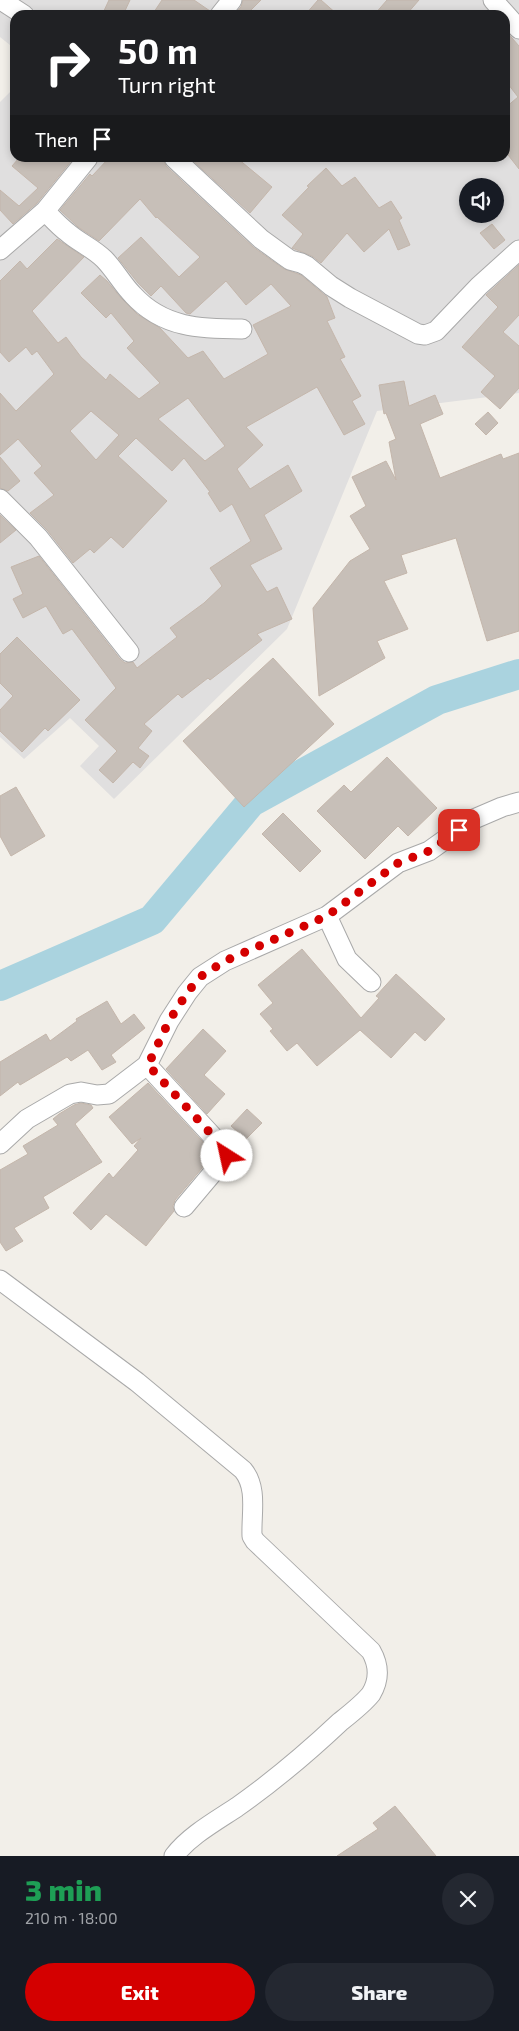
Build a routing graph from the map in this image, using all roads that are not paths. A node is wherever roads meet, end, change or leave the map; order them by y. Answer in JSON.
{"nodes":[{"id":1,"x":1,"y":0,"type":"edge"},
{"id":2,"x":232,"y":0,"type":"edge"},
{"id":3,"x":493,"y":0,"type":"edge"},
{"id":4,"x":16,"y":10,"type":"edge"},
{"id":5,"x":224,"y":10,"type":"edge"},
{"id":6,"x":502,"y":10,"type":"edge"},
{"id":7,"x":510,"y":19,"type":"edge"},
{"id":8,"x":519,"y":29,"type":"edge"},
{"id":9,"x":85,"y":162,"type":"edge"},
{"id":10,"x":178,"y":162,"type":"edge"},
{"id":11,"x":44,"y":211,"type":"junction"},
{"id":12,"x":0,"y":250,"type":"edge"},
{"id":13,"x":519,"y":250,"type":"edge"},
{"id":14,"x":242,"y":329,"type":"dead end"},
{"id":15,"x":0,"y":499,"type":"edge"},
{"id":16,"x":129,"y":652,"type":"dead end"},
{"id":17,"x":519,"y":802,"type":"edge"},
{"id":18,"x":327,"y":916,"type":"junction"},
{"id":19,"x":372,"y":982,"type":"dead end"},
{"id":20,"x":148,"y":1065,"type":"junction"},
{"id":21,"x":0,"y":1144,"type":"edge"},
{"id":22,"x":184,"y":1207,"type":"dead end"},
{"id":23,"x":0,"y":1280,"type":"edge"},
{"id":24,"x":174,"y":1856,"type":"edge"}],
"edges":[{"from":1,"to":4,"type":"street"},
{"from":2,"to":5,"type":"street"},
{"from":3,"to":6,"type":"street"},
{"from":7,"to":8,"type":"street"},
{"from":9,"to":11,"type":"street"},
{"from":10,"to":13,"type":"street"},
{"from":11,"to":12,"type":"street"},
{"from":11,"to":14,"type":"street"},
{"from":15,"to":16,"type":"street"},
{"from":17,"to":18,"type":"street"},
{"from":18,"to":19,"type":"street"},
{"from":18,"to":20,"type":"street"},
{"from":20,"to":21,"type":"street"},
{"from":20,"to":22,"type":"street"},
{"from":23,"to":24,"type":"street"}]}
